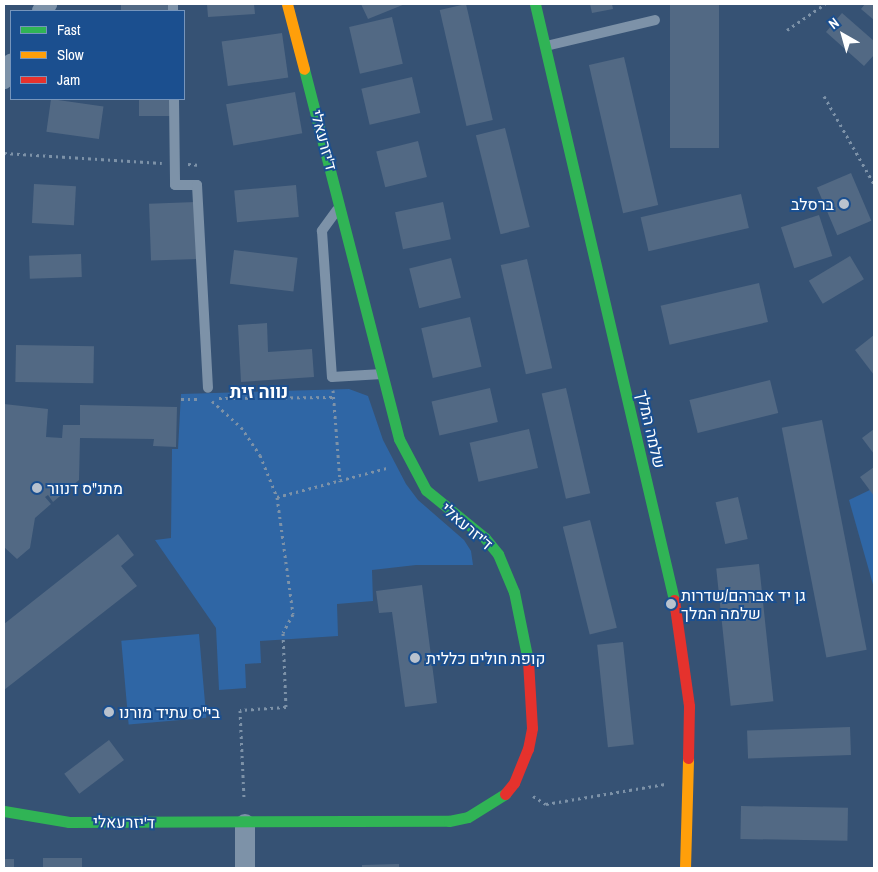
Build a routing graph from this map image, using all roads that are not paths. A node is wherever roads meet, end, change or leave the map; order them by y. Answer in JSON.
{"nodes":[{"id":1,"x":287,"y":4,"type":"edge"},
{"id":2,"x":535,"y":4,"type":"edge"},
{"id":3,"x":655,"y":20,"type":"dead end"},
{"id":4,"x":544,"y":46,"type":"junction"},
{"id":5,"x":10,"y":66,"type":"edge"},
{"id":6,"x":4,"y":79,"type":"edge"},
{"id":7,"x":174,"y":100,"type":"edge"},
{"id":8,"x":341,"y":205,"type":"junction"},
{"id":9,"x":382,"y":374,"type":"junction"},
{"id":10,"x":208,"y":393,"type":"road end"},
{"id":11,"x":4,"y":811,"type":"edge"},
{"id":12,"x":244,"y":824,"type":"junction"},
{"id":13,"x":244,"y":868,"type":"edge"},
{"id":14,"x":685,"y":868,"type":"edge"}],
"edges":[{"from":1,"to":8,"type":"street","name":"ד'יזרעאלי"},
{"from":2,"to":4,"type":"street","name":"שלמה המלך"},
{"from":3,"to":4,"type":"lane"},
{"from":4,"to":14,"type":"street","name":"שלמה המלך"},
{"from":5,"to":6,"type":"street"},
{"from":7,"to":10,"type":"lane"},
{"from":8,"to":9,"type":"street","name":"ד'יזרעאלי"},
{"from":8,"to":9,"type":"lane"},
{"from":9,"to":12,"type":"street","name":"ד'יזרעאלי"},
{"from":11,"to":12,"type":"street","name":"ד'יזרעאלי"},
{"from":12,"to":13,"type":"street"}]}
